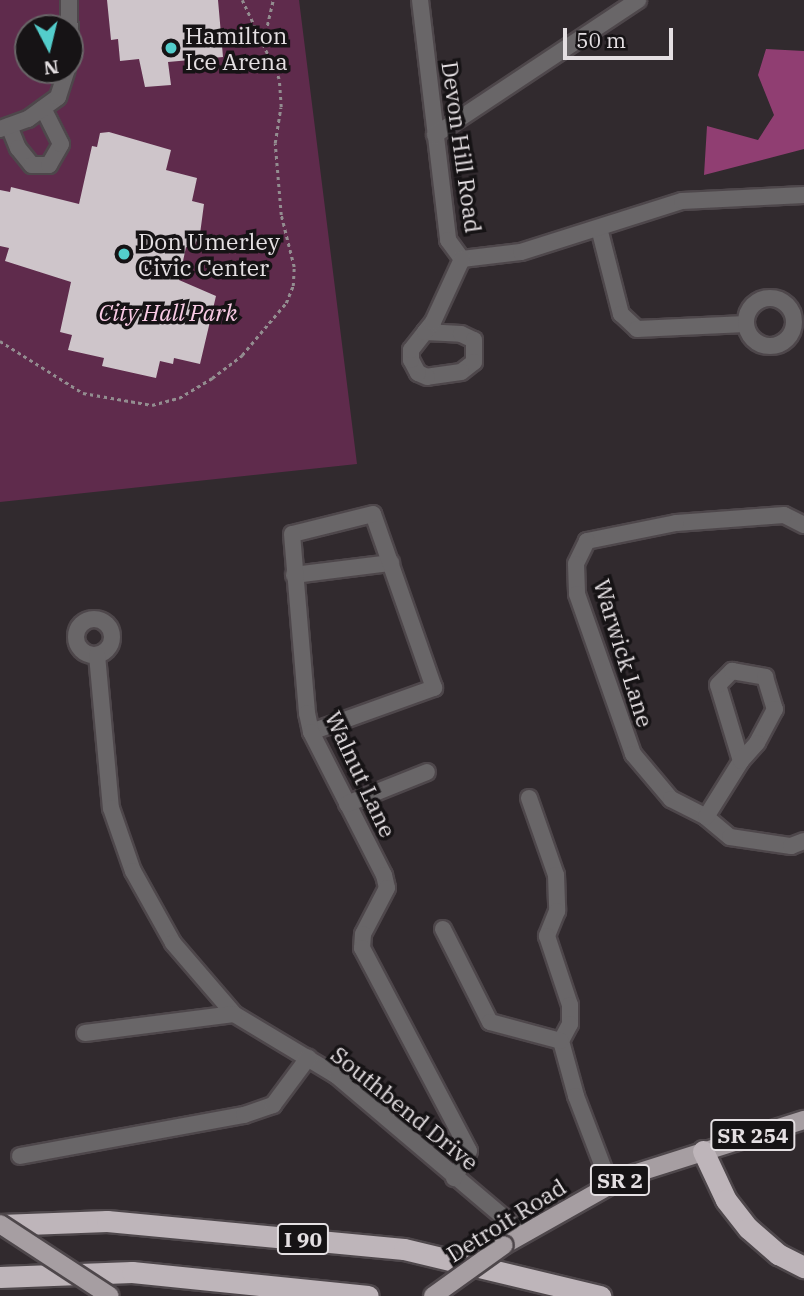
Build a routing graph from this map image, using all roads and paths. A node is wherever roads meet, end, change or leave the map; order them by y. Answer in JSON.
{"nodes":[{"id":1,"x":242,"y":0,"type":"edge"},
{"id":2,"x":273,"y":0,"type":"edge"},
{"id":3,"x":420,"y":0,"type":"edge"},
{"id":4,"x":638,"y":0,"type":"edge"},
{"id":5,"x":264,"y":39,"type":"junction"},
{"id":6,"x":62,"y":84,"type":"edge"},
{"id":7,"x":43,"y":108,"type":"junction"},
{"id":8,"x":5,"y":127,"type":"edge"},
{"id":9,"x":435,"y":135,"type":"junction"},
{"id":10,"x":804,"y":195,"type":"edge"},
{"id":11,"x":599,"y":228,"type":"junction"},
{"id":12,"x":462,"y":259,"type":"junction"},
{"id":13,"x":746,"y":324,"type":"dead end"},
{"id":14,"x":425,"y":331,"type":"dead end"},
{"id":15,"x":0,"y":341,"type":"edge"},
{"id":16,"x":804,"y":524,"type":"edge"},
{"id":17,"x":391,"y":563,"type":"junction"},
{"id":18,"x":294,"y":575,"type":"junction"},
{"id":19,"x":97,"y":655,"type":"dead end"},
{"id":20,"x":312,"y":732,"type":"junction"},
{"id":21,"x":741,"y":761,"type":"junction"},
{"id":22,"x":427,"y":772,"type":"dead end"},
{"id":23,"x":529,"y":799,"type":"dead end"},
{"id":24,"x":347,"y":804,"type":"junction"},
{"id":25,"x":706,"y":817,"type":"junction"},
{"id":26,"x":804,"y":841,"type":"edge"},
{"id":27,"x":443,"y":929,"type":"dead end"},
{"id":28,"x":234,"y":1014,"type":"junction"},
{"id":29,"x":85,"y":1033,"type":"dead end"},
{"id":30,"x":561,"y":1041,"type":"junction"},
{"id":31,"x":307,"y":1058,"type":"junction"},
{"id":32,"x":804,"y":1120,"type":"edge"},
{"id":33,"x":703,"y":1151,"type":"junction"},
{"id":34,"x":20,"y":1156,"type":"dead end"},
{"id":35,"x":454,"y":1178,"type":"junction"},
{"id":36,"x":610,"y":1185,"type":"junction"},
{"id":37,"x":0,"y":1224,"type":"edge"},
{"id":38,"x":522,"y":1233,"type":"junction"},
{"id":39,"x":804,"y":1266,"type":"edge"},
{"id":40,"x":0,"y":1277,"type":"edge"},
{"id":41,"x":110,"y":1296,"type":"edge"},
{"id":42,"x":368,"y":1296,"type":"edge"},
{"id":43,"x":433,"y":1296,"type":"edge"},
{"id":44,"x":600,"y":1296,"type":"edge"}],
"edges":[{"from":1,"to":5,"type":"path"},
{"from":2,"to":5,"type":"path"},
{"from":3,"to":9,"type":"street","name":"Devon Hill Road"},
{"from":4,"to":9,"type":"street"},
{"from":5,"to":15,"type":"path"},
{"from":6,"to":7,"type":"street"},
{"from":7,"to":8,"type":"street"},
{"from":7,"to":8,"type":"street"},
{"from":9,"to":12,"type":"street","name":"Devon Hill Road"},
{"from":10,"to":11,"type":"street"},
{"from":11,"to":12,"type":"street"},
{"from":11,"to":13,"type":"street"},
{"from":12,"to":14,"type":"street","name":"Devon Hill Road"},
{"from":16,"to":25,"type":"street","name":"Warwick Lane"},
{"from":17,"to":18,"type":"street"},
{"from":17,"to":18,"type":"street","name":"Walnut Lane"},
{"from":17,"to":20,"type":"street","name":"Walnut Lane"},
{"from":18,"to":20,"type":"street","name":"Walnut Lane"},
{"from":19,"to":28,"type":"street","name":"Southbend Drive"},
{"from":20,"to":24,"type":"street","name":"Walnut Lane"},
{"from":21,"to":21,"type":"street"},
{"from":21,"to":25,"type":"street"},
{"from":22,"to":24,"type":"street"},
{"from":23,"to":30,"type":"street"},
{"from":24,"to":35,"type":"street","name":"Walnut Lane"},
{"from":25,"to":26,"type":"street","name":"Warwick Lane"},
{"from":27,"to":30,"type":"street"},
{"from":28,"to":29,"type":"street"},
{"from":28,"to":31,"type":"street","name":"Southbend Drive"},
{"from":30,"to":36,"type":"street"},
{"from":31,"to":34,"type":"street"},
{"from":31,"to":35,"type":"street","name":"Southbend Drive"},
{"from":32,"to":33,"type":"main road","name":"Detroit Road","number":"SR 254"},
{"from":33,"to":36,"type":"main road","name":"Detroit Road","number":"SR 2"},
{"from":33,"to":39,"type":"highway"},
{"from":35,"to":38,"type":"street","name":"Southbend Drive"},
{"from":36,"to":38,"type":"main road","name":"Detroit Road","number":"SR 2"},
{"from":37,"to":41,"type":"main road","bridge":true},
{"from":37,"to":44,"type":"highway","number":"I 90"},
{"from":38,"to":43,"type":"main road","name":"Detroit Road","number":"SR 2","bridge":true},
{"from":40,"to":42,"type":"highway","number":"I 90"}]}
